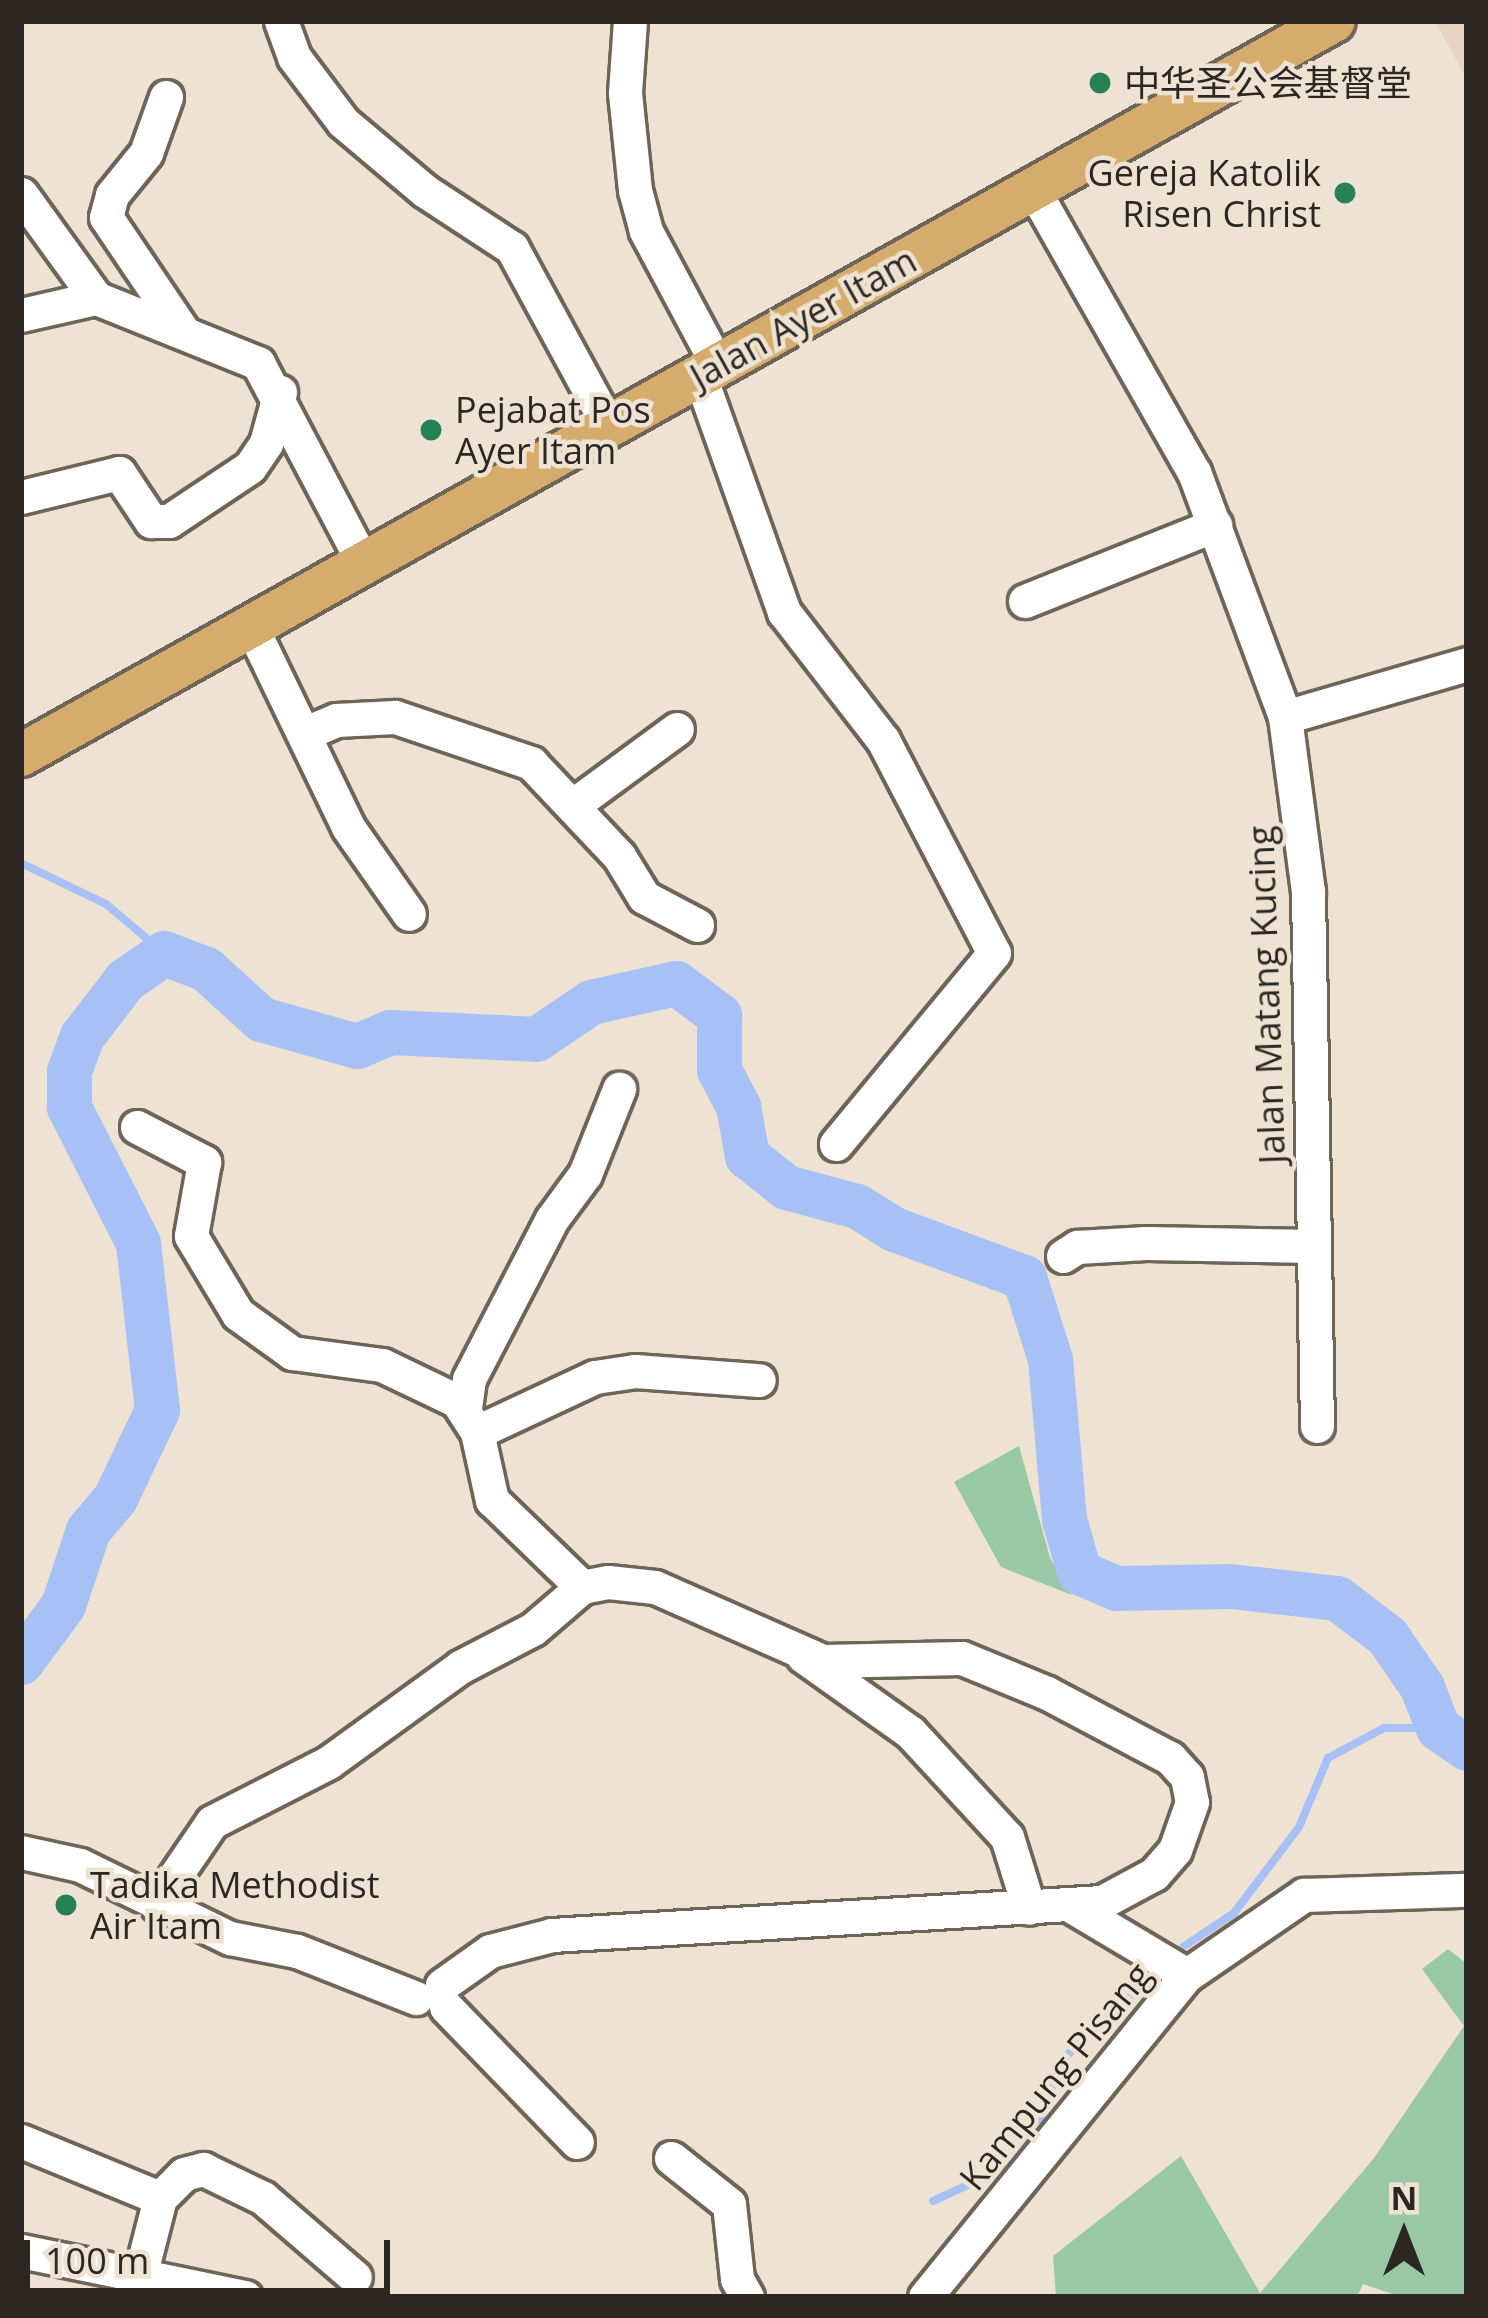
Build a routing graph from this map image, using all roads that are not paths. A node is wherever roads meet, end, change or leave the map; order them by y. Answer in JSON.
{"nodes":[{"id":1,"x":280,"y":21,"type":"edge"},
{"id":2,"x":630,"y":21,"type":"edge"},
{"id":3,"x":1334,"y":21,"type":"edge"},
{"id":4,"x":166,"y":97,"type":"dead end"},
{"id":5,"x":1034,"y":189,"type":"junction"},
{"id":6,"x":21,"y":194,"type":"edge"},
{"id":7,"x":96,"y":298,"type":"junction"},
{"id":8,"x":21,"y":315,"type":"edge"},
{"id":9,"x":183,"y":331,"type":"junction"},
{"id":10,"x":709,"y":371,"type":"junction"},
{"id":11,"x":280,"y":392,"type":"junction"},
{"id":12,"x":609,"y":427,"type":"junction"},
{"id":13,"x":21,"y":496,"type":"edge"},
{"id":14,"x":1215,"y":525,"type":"junction"},
{"id":15,"x":364,"y":564,"type":"junction"},
{"id":16,"x":1025,"y":601,"type":"dead end"},
{"id":17,"x":251,"y":626,"type":"junction"},
{"id":18,"x":1467,"y":664,"type":"edge"},
{"id":19,"x":1285,"y":717,"type":"junction"},
{"id":20,"x":677,"y":729,"type":"dead end"},
{"id":21,"x":308,"y":732,"type":"junction"},
{"id":22,"x":21,"y":755,"type":"edge"},
{"id":23,"x":572,"y":806,"type":"junction"},
{"id":24,"x":409,"y":914,"type":"dead end"},
{"id":25,"x":697,"y":925,"type":"dead end"},
{"id":26,"x":619,"y":1089,"type":"dead end"},
{"id":27,"x":137,"y":1127,"type":"dead end"},
{"id":28,"x":836,"y":1144,"type":"dead end"},
{"id":29,"x":1313,"y":1246,"type":"junction"},
{"id":30,"x":1063,"y":1256,"type":"dead end"},
{"id":31,"x":759,"y":1380,"type":"dead end"},
{"id":32,"x":471,"y":1420,"type":"junction"},
{"id":33,"x":1317,"y":1426,"type":"dead end"},
{"id":34,"x":582,"y":1587,"type":"junction"},
{"id":35,"x":797,"y":1651,"type":"junction"},
{"id":36,"x":21,"y":1852,"type":"edge"},
{"id":37,"x":1467,"y":1890,"type":"edge"},
{"id":38,"x":156,"y":1904,"type":"junction"},
{"id":39,"x":1073,"y":1907,"type":"junction"},
{"id":40,"x":1029,"y":1908,"type":"junction"},
{"id":41,"x":1170,"y":1968,"type":"junction"},
{"id":42,"x":434,"y":1997,"type":"junction"},
{"id":43,"x":21,"y":2140,"type":"edge"},
{"id":44,"x":577,"y":2142,"type":"dead end"},
{"id":45,"x":670,"y":2158,"type":"dead end"},
{"id":46,"x":160,"y":2198,"type":"junction"},
{"id":47,"x":21,"y":2252,"type":"edge"},
{"id":48,"x":140,"y":2276,"type":"junction"},
{"id":49,"x":355,"y":2277,"type":"dead end"},
{"id":50,"x":245,"y":2297,"type":"edge"},
{"id":51,"x":747,"y":2297,"type":"edge"},
{"id":52,"x":926,"y":2297,"type":"edge"}],
"edges":[{"from":1,"to":12,"type":"street"},
{"from":2,"to":10,"type":"street"},
{"from":3,"to":5,"type":"main road","name":"Jalan Ayer Itam"},
{"from":4,"to":9,"type":"street"},
{"from":5,"to":10,"type":"main road","name":"Jalan Ayer Itam"},
{"from":5,"to":14,"type":"street","name":"Jalan Matang Kucing"},
{"from":6,"to":7,"type":"street"},
{"from":7,"to":8,"type":"street"},
{"from":7,"to":9,"type":"street"},
{"from":9,"to":11,"type":"street"},
{"from":10,"to":12,"type":"main road","name":"Jalan Ayer Itam"},
{"from":10,"to":28,"type":"street"},
{"from":11,"to":13,"type":"street"},
{"from":11,"to":15,"type":"street"},
{"from":12,"to":15,"type":"main road","name":"Jalan Ayer Itam"},
{"from":14,"to":16,"type":"street"},
{"from":14,"to":19,"type":"street","name":"Jalan Matang Kucing"},
{"from":15,"to":17,"type":"main road","name":"Jalan Ayer Itam"},
{"from":17,"to":21,"type":"street"},
{"from":17,"to":22,"type":"main road","name":"Jalan Ayer Itam"},
{"from":18,"to":19,"type":"street"},
{"from":19,"to":29,"type":"street","name":"Jalan Matang Kucing"},
{"from":20,"to":23,"type":"street"},
{"from":21,"to":23,"type":"street"},
{"from":21,"to":24,"type":"street"},
{"from":23,"to":25,"type":"street"},
{"from":26,"to":32,"type":"street"},
{"from":27,"to":32,"type":"street"},
{"from":29,"to":30,"type":"street"},
{"from":29,"to":33,"type":"street","name":"Jalan Matang Kucing"},
{"from":31,"to":32,"type":"street"},
{"from":32,"to":34,"type":"street"},
{"from":34,"to":35,"type":"street"},
{"from":34,"to":38,"type":"street"},
{"from":35,"to":39,"type":"street"},
{"from":35,"to":40,"type":"street"},
{"from":36,"to":38,"type":"street"},
{"from":37,"to":41,"type":"street","name":"Kampung Pisang"},
{"from":38,"to":42,"type":"street"},
{"from":39,"to":40,"type":"street"},
{"from":39,"to":41,"type":"street"},
{"from":40,"to":42,"type":"street"},
{"from":41,"to":52,"type":"street","name":"Kampung Pisang"},
{"from":42,"to":44,"type":"street"},
{"from":43,"to":46,"type":"street"},
{"from":45,"to":51,"type":"street"},
{"from":46,"to":48,"type":"street"},
{"from":46,"to":49,"type":"street"},
{"from":47,"to":48,"type":"street"},
{"from":48,"to":50,"type":"street"}]}
